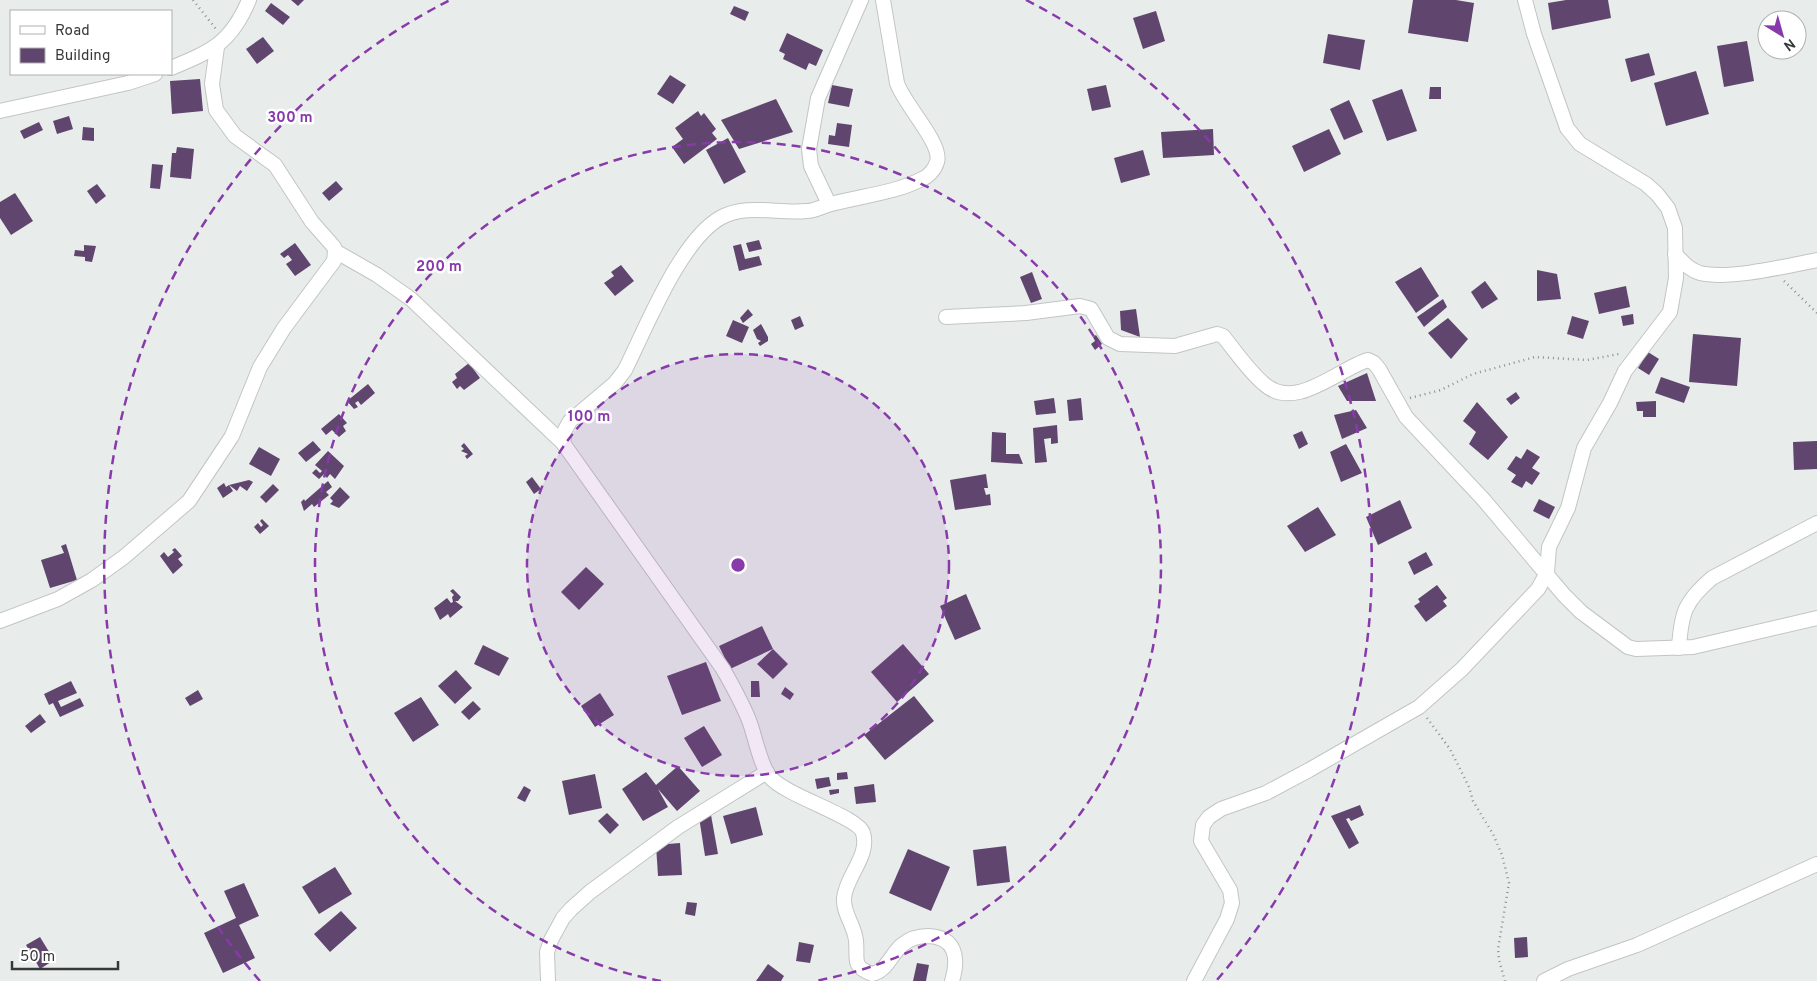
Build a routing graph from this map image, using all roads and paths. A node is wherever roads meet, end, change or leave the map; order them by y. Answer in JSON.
{"nodes":[{"id":1,"x":193,"y":0,"type":"edge"},
{"id":2,"x":249,"y":0,"type":"edge"},
{"id":3,"x":861,"y":0,"type":"edge"},
{"id":4,"x":883,"y":0,"type":"edge"},
{"id":5,"x":1525,"y":0,"type":"edge"},
{"id":6,"x":220,"y":44,"type":"junction"},
{"id":7,"x":172,"y":68,"type":"edge"},
{"id":8,"x":151,"y":75,"type":"edge"},
{"id":9,"x":0,"y":111,"type":"edge"},
{"id":10,"x":829,"y":204,"type":"junction"},
{"id":11,"x":336,"y":251,"type":"junction"},
{"id":12,"x":1675,"y":254,"type":"junction"},
{"id":13,"x":1817,"y":260,"type":"edge"},
{"id":14,"x":1780,"y":280,"type":"dead end"},
{"id":15,"x":1817,"y":313,"type":"edge"},
{"id":16,"x":946,"y":316,"type":"dead end"},
{"id":17,"x":1638,"y":350,"type":"junction"},
{"id":18,"x":1397,"y":401,"type":"junction"},
{"id":19,"x":563,"y":443,"type":"junction"},
{"id":20,"x":1817,"y":523,"type":"edge"},
{"id":21,"x":1547,"y":573,"type":"junction"},
{"id":22,"x":1817,"y":618,"type":"edge"},
{"id":23,"x":0,"y":622,"type":"edge"},
{"id":24,"x":1679,"y":648,"type":"junction"},
{"id":25,"x":1419,"y":707,"type":"junction"},
{"id":26,"x":767,"y":772,"type":"junction"},
{"id":27,"x":1817,"y":864,"type":"edge"},
{"id":28,"x":548,"y":981,"type":"edge"},
{"id":29,"x":952,"y":981,"type":"edge"},
{"id":30,"x":1194,"y":981,"type":"edge"},
{"id":31,"x":1504,"y":981,"type":"edge"},
{"id":32,"x":1544,"y":981,"type":"edge"}],
"edges":[{"from":1,"to":6,"type":"path"},
{"from":2,"to":6,"type":"street"},
{"from":3,"to":10,"type":"street"},
{"from":4,"to":10,"type":"street"},
{"from":5,"to":12,"type":"street"},
{"from":6,"to":7,"type":"street"},
{"from":6,"to":11,"type":"street"},
{"from":8,"to":9,"type":"street"},
{"from":10,"to":19,"type":"street"},
{"from":11,"to":19,"type":"street"},
{"from":11,"to":23,"type":"street"},
{"from":12,"to":13,"type":"street"},
{"from":12,"to":17,"type":"street"},
{"from":14,"to":15,"type":"path"},
{"from":16,"to":18,"type":"street"},
{"from":17,"to":18,"type":"path"},
{"from":17,"to":21,"type":"street"},
{"from":18,"to":21,"type":"street"},
{"from":19,"to":26,"type":"street"},
{"from":20,"to":24,"type":"street"},
{"from":21,"to":24,"type":"street"},
{"from":21,"to":25,"type":"street"},
{"from":22,"to":24,"type":"street"},
{"from":25,"to":30,"type":"street"},
{"from":25,"to":31,"type":"path"},
{"from":26,"to":28,"type":"street"},
{"from":26,"to":29,"type":"street"},
{"from":27,"to":32,"type":"street"}]}
